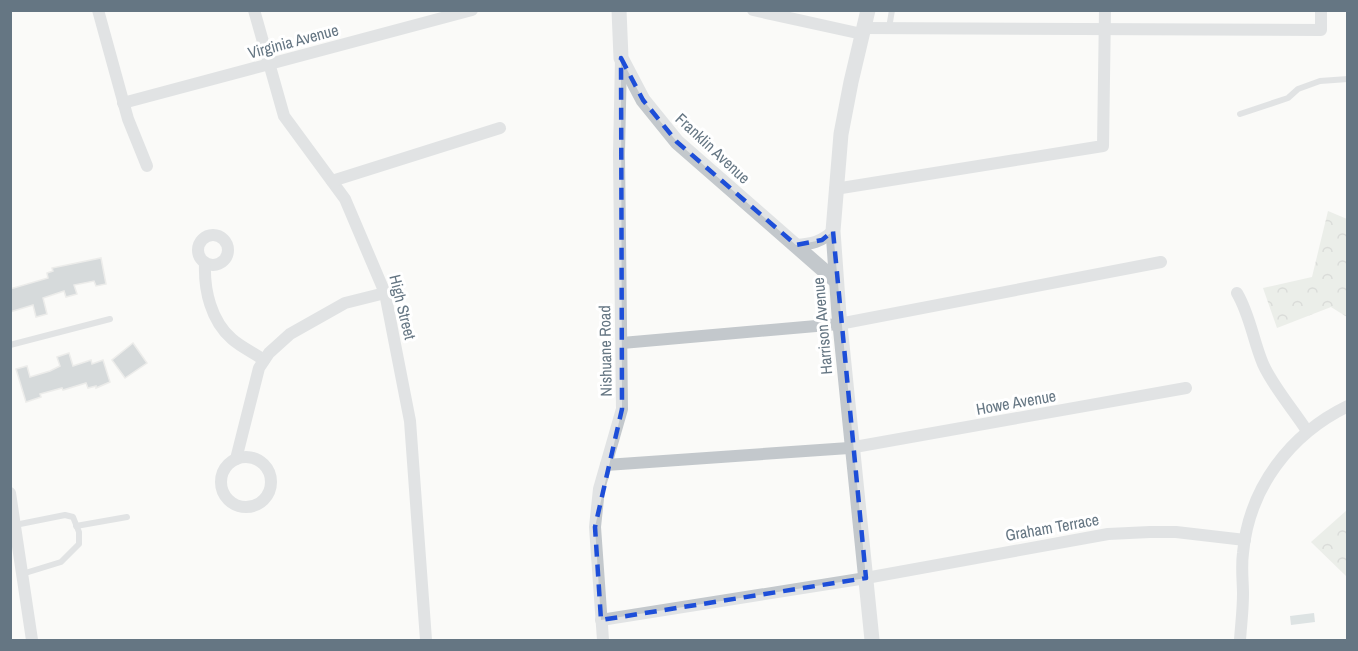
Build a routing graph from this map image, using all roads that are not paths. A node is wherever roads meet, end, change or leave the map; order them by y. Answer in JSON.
{"nodes":[{"id":1,"x":98,"y":10,"type":"edge"},
{"id":2,"x":254,"y":10,"type":"edge"},
{"id":3,"x":472,"y":10,"type":"edge"},
{"id":4,"x":619,"y":10,"type":"edge"},
{"id":5,"x":753,"y":10,"type":"edge"},
{"id":6,"x":868,"y":10,"type":"edge"},
{"id":7,"x":892,"y":10,"type":"edge"},
{"id":8,"x":1105,"y":10,"type":"edge"},
{"id":9,"x":1321,"y":10,"type":"edge"},
{"id":10,"x":889,"y":28,"type":"junction"},
{"id":11,"x":1105,"y":29,"type":"junction"},
{"id":12,"x":863,"y":31,"type":"junction"},
{"id":13,"x":621,"y":58,"type":"junction"},
{"id":14,"x":270,"y":64,"type":"junction"},
{"id":15,"x":1347,"y":79,"type":"edge"},
{"id":16,"x":123,"y":103,"type":"junction"},
{"id":17,"x":1240,"y":114,"type":"dead end"},
{"id":18,"x":500,"y":129,"type":"dead end"},
{"id":19,"x":147,"y":166,"type":"dead end"},
{"id":20,"x":332,"y":181,"type":"junction"},
{"id":21,"x":835,"y":189,"type":"junction"},
{"id":22,"x":832,"y":231,"type":"junction"},
{"id":23,"x":796,"y":245,"type":"junction"},
{"id":24,"x":1161,"y":262,"type":"dead end"},
{"id":25,"x":205,"y":264,"type":"dead end"},
{"id":26,"x":836,"y":281,"type":"junction"},
{"id":27,"x":385,"y":293,"type":"junction"},
{"id":28,"x":1237,"y":293,"type":"dead end"},
{"id":29,"x":110,"y":319,"type":"dead end"},
{"id":30,"x":840,"y":324,"type":"junction"},
{"id":31,"x":622,"y":344,"type":"junction"},
{"id":32,"x":10,"y":345,"type":"edge"},
{"id":33,"x":264,"y":360,"type":"junction"},
{"id":34,"x":1186,"y":388,"type":"dead end"},
{"id":35,"x":1347,"y":406,"type":"edge"},
{"id":36,"x":1307,"y":431,"type":"junction"},
{"id":37,"x":852,"y":448,"type":"junction"},
{"id":38,"x":236,"y":459,"type":"junction"},
{"id":39,"x":606,"y":465,"type":"junction"},
{"id":40,"x":10,"y":493,"type":"edge"},
{"id":41,"x":127,"y":517,"type":"dead end"},
{"id":42,"x":15,"y":525,"type":"junction"},
{"id":43,"x":76,"y":526,"type":"junction"},
{"id":44,"x":1245,"y":540,"type":"junction"},
{"id":45,"x":22,"y":574,"type":"junction"},
{"id":46,"x":866,"y":578,"type":"junction"},
{"id":47,"x":601,"y":620,"type":"junction"},
{"id":48,"x":33,"y":640,"type":"edge"},
{"id":49,"x":426,"y":640,"type":"edge"},
{"id":50,"x":603,"y":640,"type":"edge"},
{"id":51,"x":872,"y":640,"type":"edge"},
{"id":52,"x":1240,"y":640,"type":"edge"}],
"edges":[{"from":1,"to":16,"type":"street"},
{"from":2,"to":14,"type":"street","name":"High Street"},
{"from":3,"to":14,"type":"street","name":"Virginia Avenue"},
{"from":4,"to":13,"type":"street","name":"Franklin Avenue"},
{"from":5,"to":12,"type":"street"},
{"from":6,"to":12,"type":"street","name":"Harrison Avenue"},
{"from":7,"to":10,"type":"lane"},
{"from":8,"to":11,"type":"street"},
{"from":9,"to":11,"type":"street"},
{"from":10,"to":11,"type":"street"},
{"from":10,"to":12,"type":"street"},
{"from":11,"to":21,"type":"street"},
{"from":12,"to":21,"type":"street","name":"Harrison Avenue"},
{"from":13,"to":23,"type":"street","name":"Franklin Avenue"},
{"from":13,"to":31,"type":"street","name":"Nishuane Road"},
{"from":14,"to":16,"type":"street","name":"Virginia Avenue"},
{"from":14,"to":20,"type":"street","name":"High Street"},
{"from":15,"to":17,"type":"lane"},
{"from":16,"to":19,"type":"street"},
{"from":18,"to":20,"type":"street"},
{"from":20,"to":27,"type":"street","name":"High Street"},
{"from":21,"to":22,"type":"street","name":"Harrison Avenue"},
{"from":22,"to":23,"type":"street"},
{"from":22,"to":26,"type":"street","name":"Harrison Avenue"},
{"from":23,"to":26,"type":"street","name":"Franklin Avenue"},
{"from":24,"to":30,"type":"street"},
{"from":25,"to":33,"type":"street"},
{"from":26,"to":30,"type":"street","name":"Harrison Avenue"},
{"from":27,"to":33,"type":"street"},
{"from":27,"to":49,"type":"street","name":"High Street"},
{"from":28,"to":36,"type":"street"},
{"from":29,"to":32,"type":"lane"},
{"from":30,"to":31,"type":"street"},
{"from":30,"to":37,"type":"street","name":"Harrison Avenue"},
{"from":31,"to":39,"type":"street","name":"Nishuane Road"},
{"from":33,"to":38,"type":"street"},
{"from":34,"to":37,"type":"street","name":"Howe Avenue"},
{"from":35,"to":36,"type":"street"},
{"from":36,"to":44,"type":"street"},
{"from":37,"to":39,"type":"street","name":"Howe Avenue"},
{"from":37,"to":46,"type":"street","name":"Harrison Avenue"},
{"from":38,"to":38,"type":"street"},
{"from":39,"to":47,"type":"street","name":"Nishuane Road"},
{"from":40,"to":42,"type":"street"},
{"from":41,"to":43,"type":"lane"},
{"from":42,"to":43,"type":"lane"},
{"from":42,"to":45,"type":"street"},
{"from":43,"to":45,"type":"lane"},
{"from":44,"to":46,"type":"street","name":"Graham Terrace"},
{"from":44,"to":52,"type":"street"},
{"from":45,"to":48,"type":"street"},
{"from":46,"to":47,"type":"street","name":"Graham Terrace"},
{"from":46,"to":51,"type":"street","name":"Harrison Avenue"},
{"from":47,"to":50,"type":"street","name":"Nishuane Road"}]}
